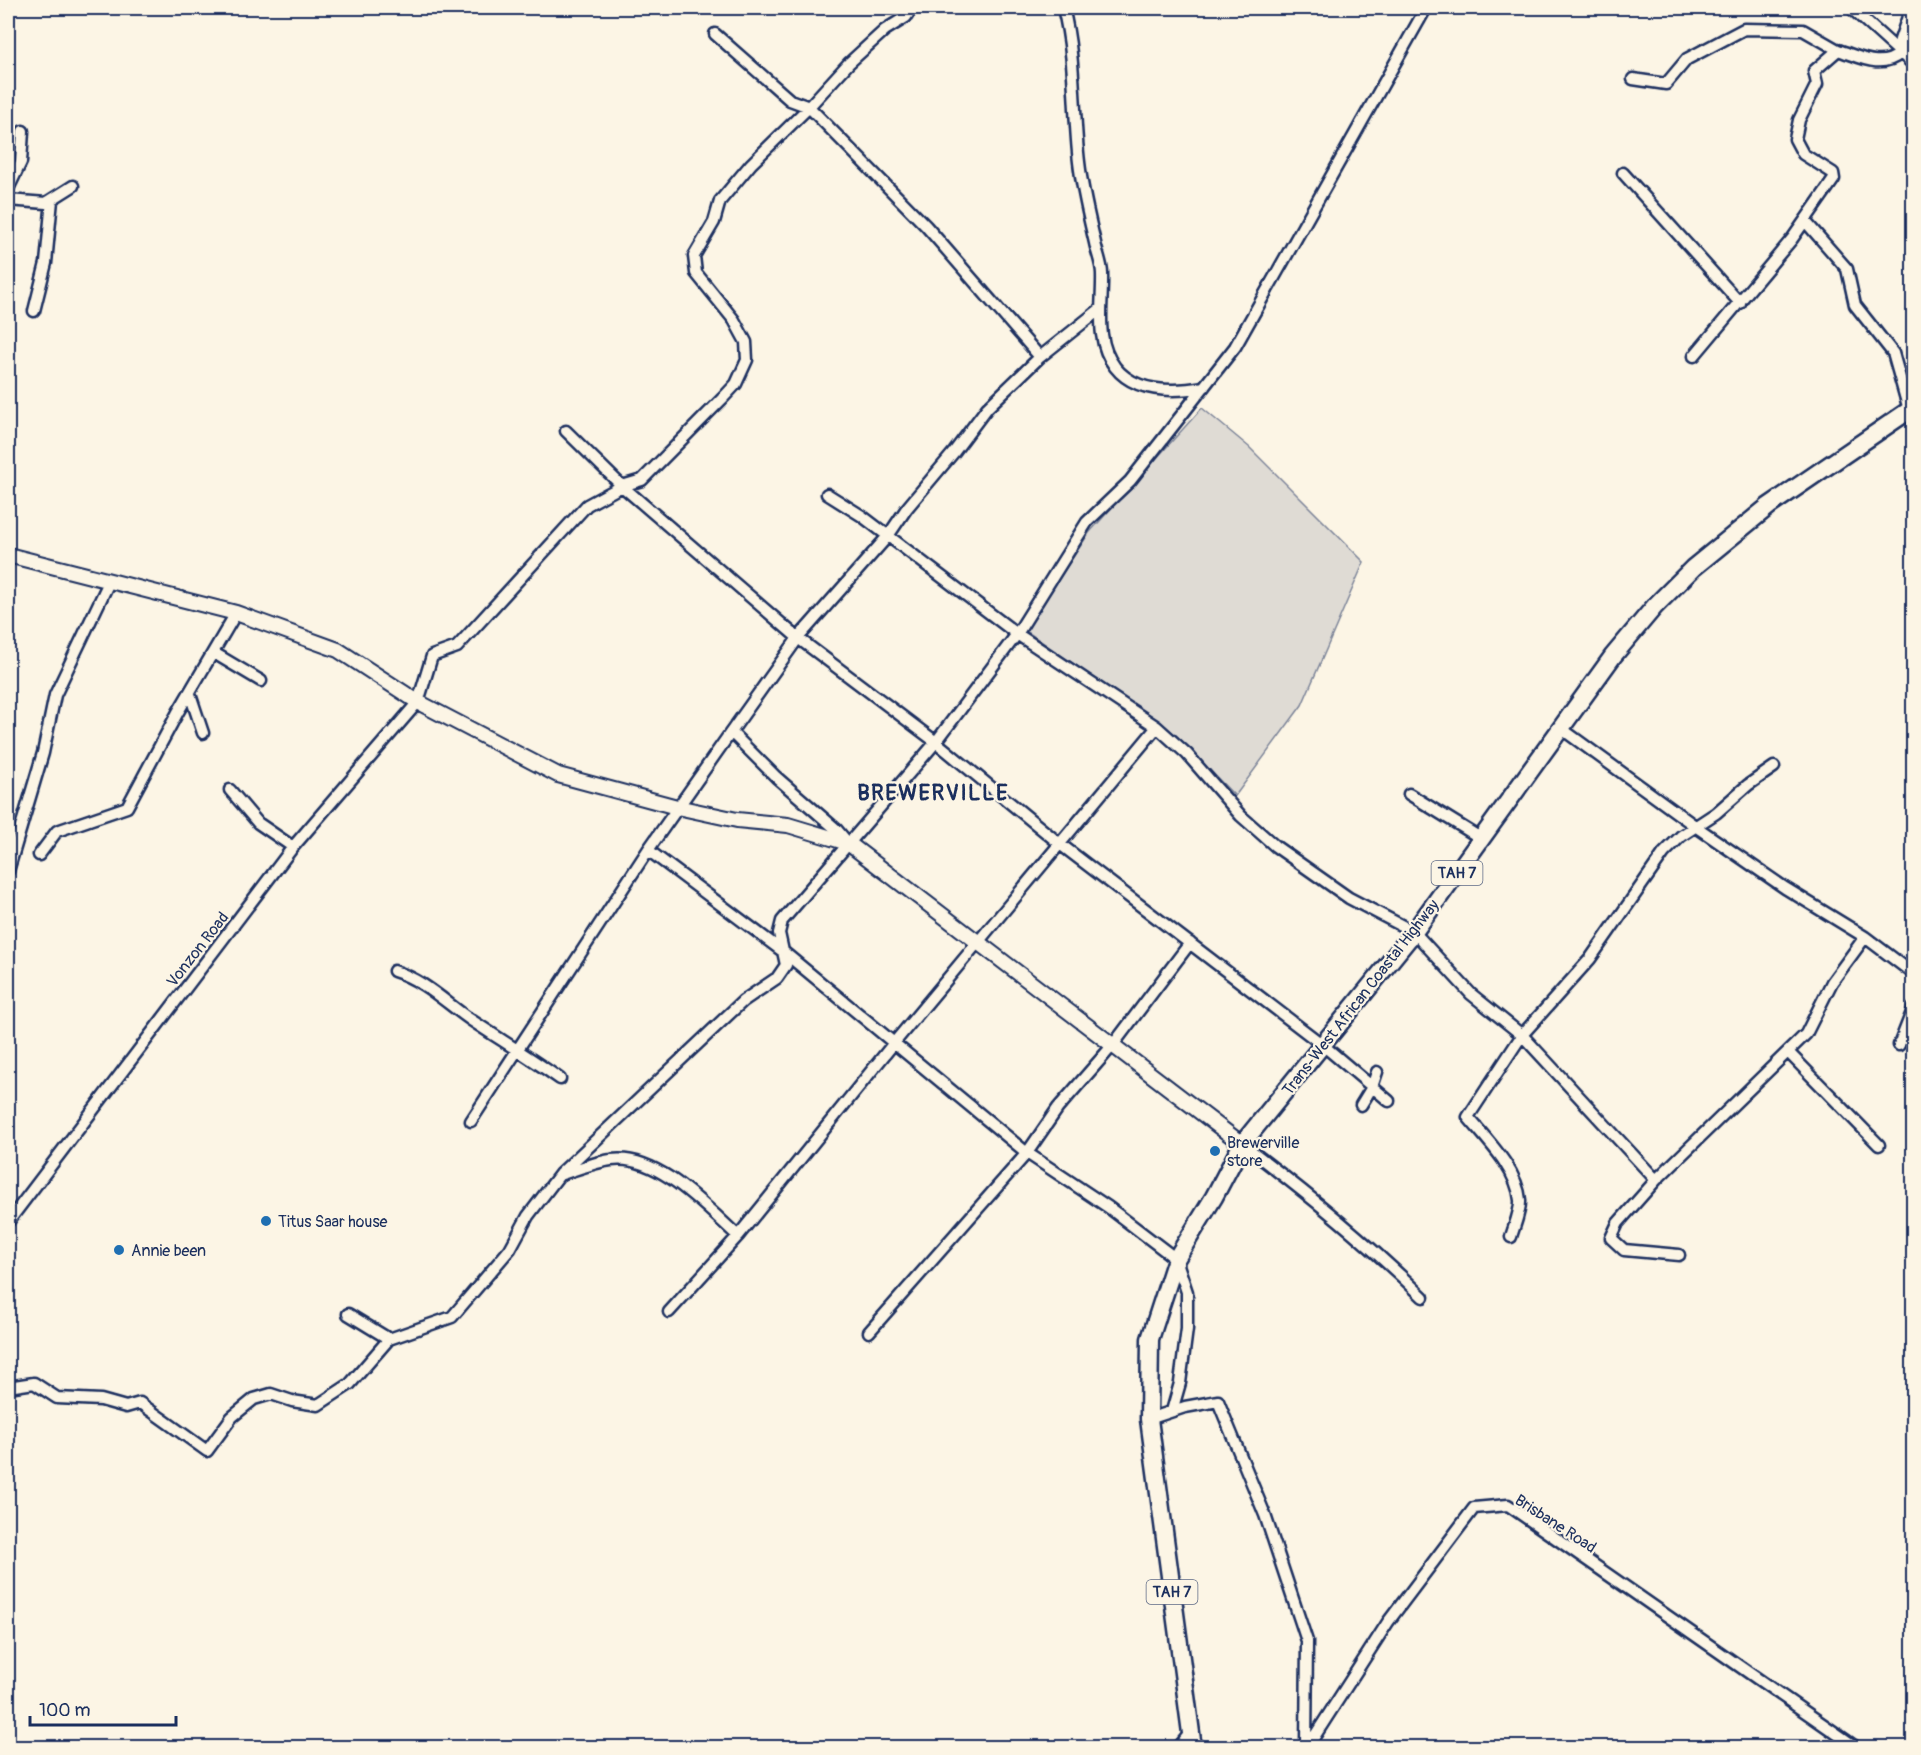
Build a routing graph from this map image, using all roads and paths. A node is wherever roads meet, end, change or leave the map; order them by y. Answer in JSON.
{"nodes":[{"id":1,"x":912,"y":8,"type":"edge"},
{"id":2,"x":1063,"y":8,"type":"edge"},
{"id":3,"x":1426,"y":8,"type":"edge"},
{"id":4,"x":1851,"y":8,"type":"edge"},
{"id":5,"x":1911,"y":8,"type":"edge"},
{"id":6,"x":715,"y":34,"type":"dead end"},
{"id":7,"x":1838,"y":50,"type":"junction"},
{"id":8,"x":1901,"y":53,"type":"junction"},
{"id":9,"x":1914,"y":65,"type":"edge"},
{"id":10,"x":1633,"y":79,"type":"dead end"},
{"id":11,"x":809,"y":107,"type":"junction"},
{"id":12,"x":23,"y":131,"type":"dead end"},
{"id":13,"x":1623,"y":173,"type":"dead end"},
{"id":14,"x":74,"y":186,"type":"dead end"},
{"id":15,"x":8,"y":189,"type":"edge"},
{"id":16,"x":8,"y":200,"type":"edge"},
{"id":17,"x":52,"y":200,"type":"junction"},
{"id":18,"x":1805,"y":221,"type":"junction"},
{"id":19,"x":1740,"y":303,"type":"junction"},
{"id":20,"x":1099,"y":310,"type":"junction"},
{"id":21,"x":34,"y":311,"type":"dead end"},
{"id":22,"x":1695,"y":356,"type":"dead end"},
{"id":23,"x":1040,"y":357,"type":"junction"},
{"id":24,"x":1204,"y":387,"type":"junction"},
{"id":25,"x":1911,"y":409,"type":"edge"},
{"id":26,"x":566,"y":431,"type":"dead end"},
{"id":27,"x":622,"y":486,"type":"junction"},
{"id":28,"x":827,"y":494,"type":"dead end"},
{"id":29,"x":888,"y":536,"type":"junction"},
{"id":30,"x":8,"y":555,"type":"edge"},
{"id":31,"x":109,"y":582,"type":"junction"},
{"id":32,"x":236,"y":613,"type":"junction"},
{"id":33,"x":1017,"y":633,"type":"junction"},
{"id":34,"x":798,"y":638,"type":"junction"},
{"id":35,"x":214,"y":653,"type":"junction"},
{"id":36,"x":261,"y":681,"type":"dead end"},
{"id":37,"x":190,"y":694,"type":"junction"},
{"id":38,"x":418,"y":702,"type":"junction"},
{"id":39,"x":1157,"y":726,"type":"junction"},
{"id":40,"x":1562,"y":729,"type":"junction"},
{"id":41,"x":731,"y":732,"type":"junction"},
{"id":42,"x":203,"y":733,"type":"dead end"},
{"id":43,"x":936,"y":742,"type":"junction"},
{"id":44,"x":1774,"y":767,"type":"dead end"},
{"id":45,"x":230,"y":790,"type":"dead end"},
{"id":46,"x":1409,"y":794,"type":"dead end"},
{"id":47,"x":677,"y":807,"type":"junction"},
{"id":48,"x":1695,"y":826,"type":"junction"},
{"id":49,"x":1482,"y":839,"type":"junction"},
{"id":50,"x":848,"y":843,"type":"junction"},
{"id":51,"x":1060,"y":844,"type":"junction"},
{"id":52,"x":293,"y":847,"type":"junction"},
{"id":53,"x":648,"y":850,"type":"junction"},
{"id":54,"x":39,"y":855,"type":"dead end"},
{"id":55,"x":8,"y":871,"type":"edge"},
{"id":56,"x":1414,"y":932,"type":"junction"},
{"id":57,"x":1865,"y":937,"type":"junction"},
{"id":58,"x":978,"y":943,"type":"junction"},
{"id":59,"x":1190,"y":943,"type":"junction"},
{"id":60,"x":785,"y":953,"type":"junction"},
{"id":61,"x":394,"y":971,"type":"dead end"},
{"id":62,"x":1914,"y":974,"type":"edge"},
{"id":63,"x":1914,"y":1007,"type":"edge"},
{"id":64,"x":1522,"y":1035,"type":"junction"},
{"id":65,"x":894,"y":1043,"type":"junction"},
{"id":66,"x":1113,"y":1045,"type":"junction"},
{"id":67,"x":1899,"y":1045,"type":"dead end"},
{"id":68,"x":1324,"y":1046,"type":"junction"},
{"id":69,"x":518,"y":1049,"type":"junction"},
{"id":70,"x":1788,"y":1052,"type":"junction"},
{"id":71,"x":1377,"y":1072,"type":"dead end"},
{"id":72,"x":560,"y":1079,"type":"dead end"},
{"id":73,"x":1372,"y":1087,"type":"junction"},
{"id":74,"x":1389,"y":1101,"type":"dead end"},
{"id":75,"x":1361,"y":1105,"type":"dead end"},
{"id":76,"x":471,"y":1120,"type":"dead end"},
{"id":77,"x":1242,"y":1144,"type":"junction"},
{"id":78,"x":1879,"y":1145,"type":"dead end"},
{"id":79,"x":1027,"y":1153,"type":"junction"},
{"id":80,"x":560,"y":1174,"type":"junction"},
{"id":81,"x":1656,"y":1179,"type":"junction"},
{"id":82,"x":8,"y":1222,"type":"edge"},
{"id":83,"x":738,"y":1236,"type":"junction"},
{"id":84,"x":1511,"y":1237,"type":"dead end"},
{"id":85,"x":1679,"y":1255,"type":"dead end"},
{"id":86,"x":1176,"y":1259,"type":"junction"},
{"id":87,"x":1423,"y":1297,"type":"dead end"},
{"id":88,"x":669,"y":1312,"type":"dead end"},
{"id":89,"x":348,"y":1314,"type":"dead end"},
{"id":90,"x":869,"y":1332,"type":"dead end"},
{"id":91,"x":389,"y":1339,"type":"junction"},
{"id":92,"x":8,"y":1387,"type":"edge"},
{"id":93,"x":1172,"y":1411,"type":"junction"},
{"id":94,"x":1149,"y":1419,"type":"junction"},
{"id":95,"x":1192,"y":1740,"type":"edge"},
{"id":96,"x":1178,"y":1748,"type":"edge"},
{"id":97,"x":1307,"y":1748,"type":"edge"},
{"id":98,"x":1857,"y":1748,"type":"edge"}],
"edges":[{"from":1,"to":11,"type":"street"},
{"from":2,"to":20,"type":"street"},
{"from":3,"to":24,"type":"street"},
{"from":4,"to":8,"type":"street"},
{"from":5,"to":8,"type":"street"},
{"from":6,"to":11,"type":"street"},
{"from":7,"to":8,"type":"street"},
{"from":7,"to":10,"type":"street"},
{"from":7,"to":18,"type":"street"},
{"from":8,"to":9,"type":"street"},
{"from":11,"to":23,"type":"street"},
{"from":11,"to":27,"type":"street"},
{"from":12,"to":15,"type":"street"},
{"from":13,"to":19,"type":"street"},
{"from":14,"to":17,"type":"street"},
{"from":16,"to":17,"type":"street"},
{"from":17,"to":21,"type":"street"},
{"from":18,"to":19,"type":"street"},
{"from":18,"to":25,"type":"street"},
{"from":19,"to":22,"type":"street"},
{"from":20,"to":23,"type":"street"},
{"from":20,"to":24,"type":"street"},
{"from":23,"to":29,"type":"street"},
{"from":24,"to":33,"type":"street"},
{"from":25,"to":40,"type":"highway","name":"Trans-West African Coastal Highway","number":"TAH 7"},
{"from":26,"to":27,"type":"street"},
{"from":27,"to":34,"type":"street"},
{"from":27,"to":38,"type":"street"},
{"from":28,"to":29,"type":"street"},
{"from":29,"to":33,"type":"street"},
{"from":29,"to":34,"type":"street"},
{"from":30,"to":31,"type":"main road"},
{"from":31,"to":32,"type":"main road"},
{"from":31,"to":55,"type":"street"},
{"from":32,"to":35,"type":"street"},
{"from":32,"to":38,"type":"main road"},
{"from":33,"to":39,"type":"street"},
{"from":33,"to":43,"type":"street"},
{"from":34,"to":41,"type":"street"},
{"from":34,"to":43,"type":"street"},
{"from":35,"to":36,"type":"street"},
{"from":35,"to":37,"type":"street"},
{"from":37,"to":42,"type":"street"},
{"from":37,"to":54,"type":"street"},
{"from":38,"to":47,"type":"main road"},
{"from":38,"to":52,"type":"street","name":"Vonzon Road"},
{"from":39,"to":51,"type":"street"},
{"from":39,"to":56,"type":"street"},
{"from":40,"to":48,"type":"street"},
{"from":40,"to":49,"type":"highway","name":"Trans-West African Coastal Highway","number":"TAH 7"},
{"from":41,"to":47,"type":"street"},
{"from":41,"to":50,"type":"street"},
{"from":43,"to":50,"type":"street"},
{"from":43,"to":51,"type":"street"},
{"from":44,"to":48,"type":"street"},
{"from":45,"to":52,"type":"street"},
{"from":46,"to":49,"type":"street"},
{"from":47,"to":50,"type":"main road"},
{"from":47,"to":53,"type":"street"},
{"from":48,"to":57,"type":"street"},
{"from":48,"to":64,"type":"street"},
{"from":49,"to":56,"type":"highway","name":"Trans-West African Coastal Highway","number":"TAH 7"},
{"from":50,"to":58,"type":"main road"},
{"from":50,"to":60,"type":"street"},
{"from":51,"to":58,"type":"street"},
{"from":51,"to":59,"type":"street"},
{"from":52,"to":82,"type":"street","name":"Vonzon Road"},
{"from":53,"to":60,"type":"street"},
{"from":53,"to":69,"type":"street"},
{"from":56,"to":64,"type":"street"},
{"from":56,"to":68,"type":"highway","name":"Trans-West African Coastal Highway","number":"TAH 7"},
{"from":57,"to":62,"type":"street"},
{"from":57,"to":70,"type":"street"},
{"from":58,"to":65,"type":"street"},
{"from":58,"to":66,"type":"main road"},
{"from":59,"to":66,"type":"street"},
{"from":59,"to":68,"type":"street"},
{"from":60,"to":65,"type":"street"},
{"from":60,"to":80,"type":"street"},
{"from":61,"to":69,"type":"street"},
{"from":63,"to":67,"type":"street"},
{"from":64,"to":81,"type":"street"},
{"from":64,"to":84,"type":"street"},
{"from":65,"to":79,"type":"street"},
{"from":65,"to":83,"type":"street"},
{"from":66,"to":77,"type":"main road"},
{"from":66,"to":79,"type":"street"},
{"from":68,"to":73,"type":"street"},
{"from":68,"to":77,"type":"highway","name":"Trans-West African Coastal Highway","number":"TAH 7"},
{"from":69,"to":72,"type":"street"},
{"from":69,"to":76,"type":"street"},
{"from":70,"to":78,"type":"street"},
{"from":70,"to":81,"type":"street"},
{"from":71,"to":73,"type":"street"},
{"from":73,"to":74,"type":"street"},
{"from":73,"to":75,"type":"street"},
{"from":77,"to":86,"type":"highway","name":"Trans-West African Coastal Highway","number":"TAH 7"},
{"from":77,"to":87,"type":"street"},
{"from":79,"to":86,"type":"street"},
{"from":79,"to":90,"type":"street"},
{"from":80,"to":83,"type":"street"},
{"from":80,"to":91,"type":"street"},
{"from":81,"to":85,"type":"street"},
{"from":83,"to":88,"type":"street"},
{"from":86,"to":93,"type":"street"},
{"from":86,"to":94,"type":"highway","name":"Trans-West African Coastal Highway","number":"TAH 7"},
{"from":89,"to":91,"type":"street"},
{"from":91,"to":92,"type":"street"},
{"from":93,"to":94,"type":"street"},
{"from":93,"to":97,"type":"street"},
{"from":94,"to":95,"type":"highway","name":"Trans-West African Coastal Highway","number":"TAH 7"},
{"from":95,"to":96,"type":"street"},
{"from":97,"to":98,"type":"street","name":"Brisbane Road"}]}
